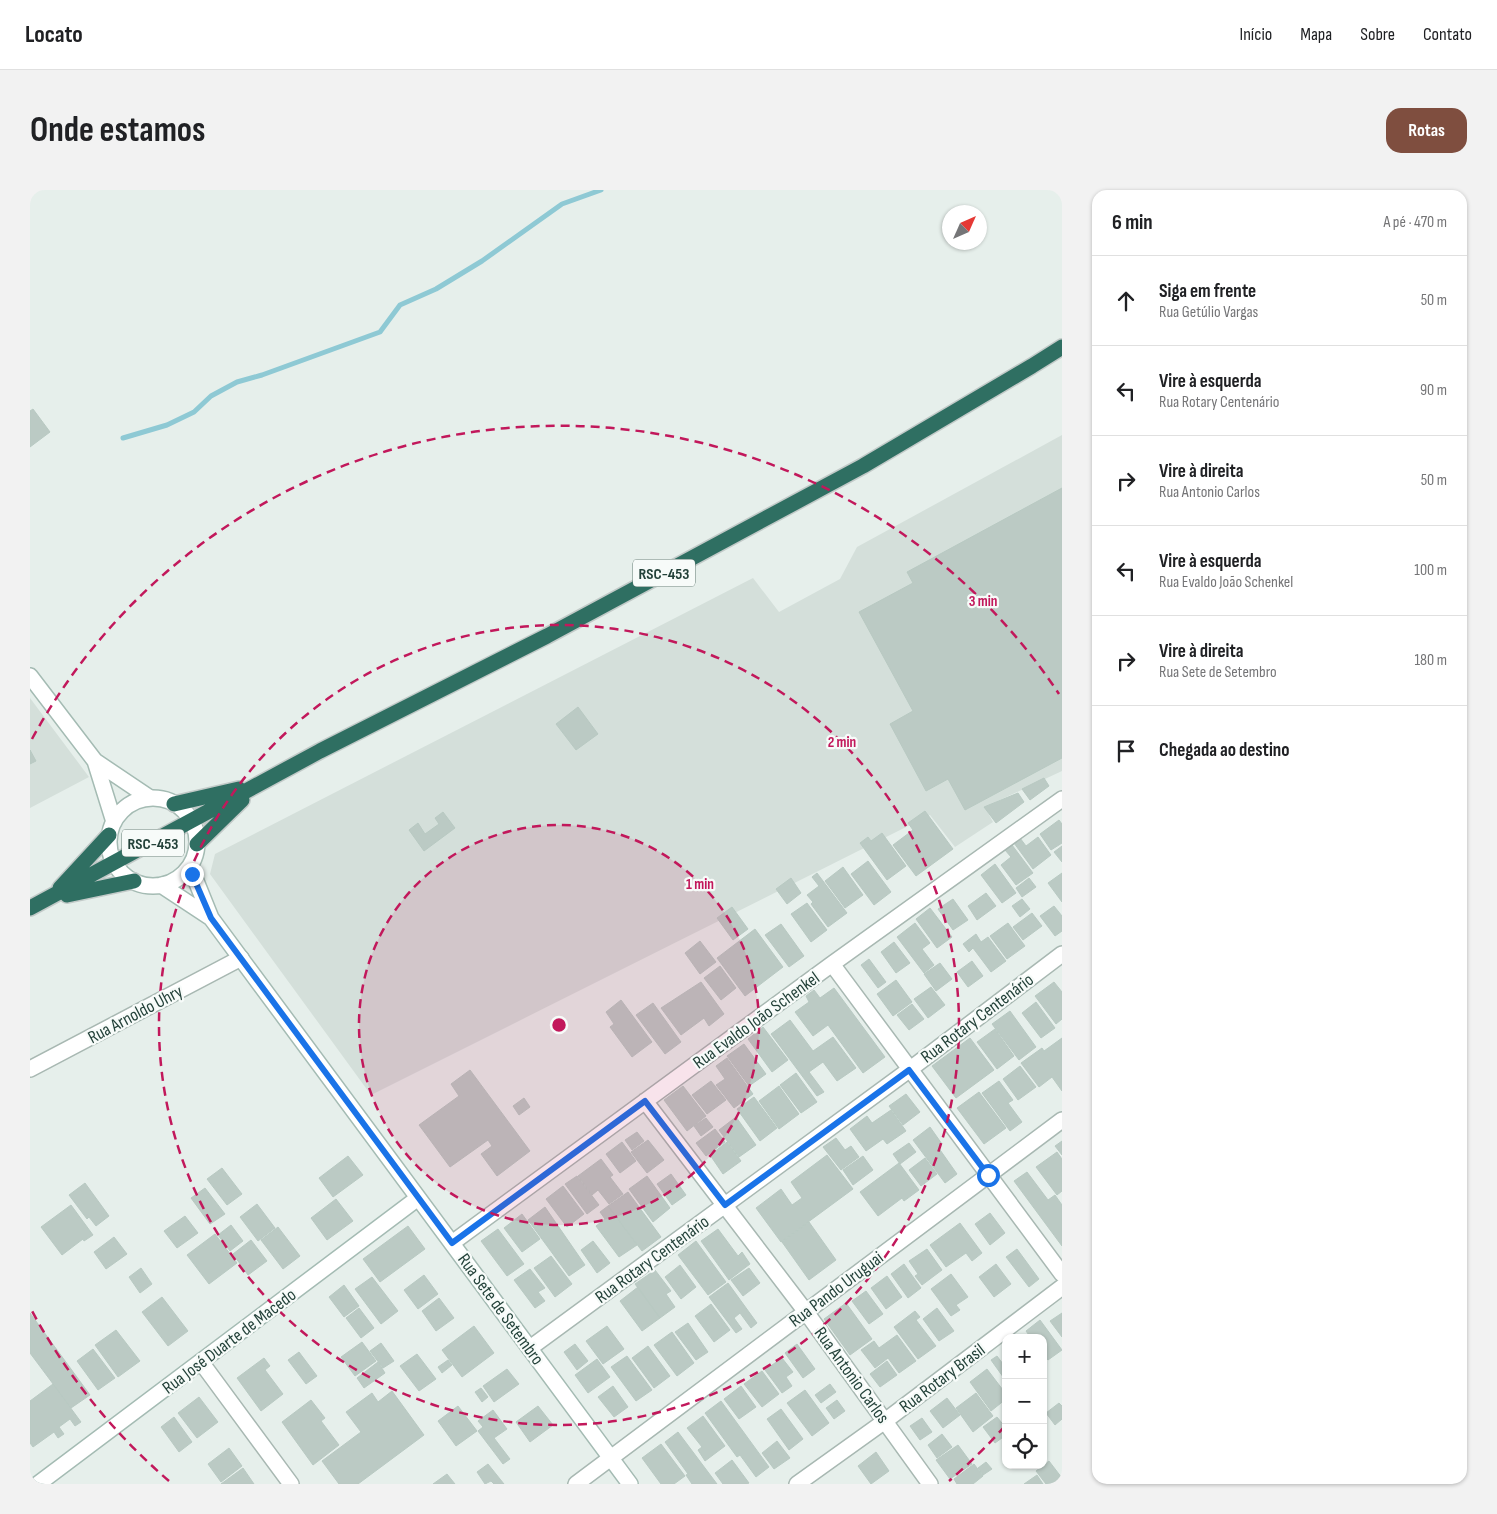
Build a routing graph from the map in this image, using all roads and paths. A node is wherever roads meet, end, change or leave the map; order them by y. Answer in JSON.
{"nodes":[{"id":1,"x":1062,"y":347,"type":"edge"},
{"id":2,"x":30,"y":676,"type":"edge"},
{"id":3,"x":95,"y":761,"type":"junction"},
{"id":4,"x":258,"y":785,"type":"junction"},
{"id":5,"x":150,"y":798,"type":"junction"},
{"id":6,"x":1062,"y":799,"type":"edge"},
{"id":7,"x":174,"y":804,"type":"junction"},
{"id":8,"x":191,"y":822,"type":"junction"},
{"id":9,"x":112,"y":829,"type":"junction"},
{"id":10,"x":197,"y":844,"type":"junction"},
{"id":11,"x":114,"y":864,"type":"junction"},
{"id":12,"x":190,"y":866,"type":"junction"},
{"id":13,"x":134,"y":881,"type":"junction"},
{"id":14,"x":161,"y":885,"type":"junction"},
{"id":15,"x":51,"y":898,"type":"junction"},
{"id":16,"x":30,"y":908,"type":"edge"},
{"id":17,"x":211,"y":918,"type":"junction"},
{"id":18,"x":1062,"y":954,"type":"edge"},
{"id":19,"x":241,"y":958,"type":"junction"},
{"id":20,"x":832,"y":964,"type":"junction"},
{"id":21,"x":30,"y":1069,"type":"edge"},
{"id":22,"x":909,"y":1070,"type":"junction"},
{"id":23,"x":645,"y":1101,"type":"junction"},
{"id":24,"x":1062,"y":1120,"type":"edge"},
{"id":25,"x":988,"y":1175,"type":"junction"},
{"id":26,"x":418,"y":1198,"type":"junction"},
{"id":27,"x":725,"y":1205,"type":"junction"},
{"id":28,"x":452,"y":1243,"type":"junction"},
{"id":29,"x":1062,"y":1274,"type":"edge"},
{"id":30,"x":1062,"y":1287,"type":"edge"},
{"id":31,"x":806,"y":1312,"type":"junction"},
{"id":32,"x":530,"y":1348,"type":"junction"},
{"id":33,"x":201,"y":1362,"type":"junction"},
{"id":34,"x":885,"y":1421,"type":"junction"},
{"id":35,"x":612,"y":1459,"type":"junction"},
{"id":36,"x":30,"y":1475,"type":"edge"},
{"id":37,"x":38,"y":1484,"type":"edge"},
{"id":38,"x":291,"y":1484,"type":"edge"},
{"id":39,"x":576,"y":1484,"type":"edge"},
{"id":40,"x":630,"y":1484,"type":"edge"},
{"id":41,"x":796,"y":1484,"type":"edge"},
{"id":42,"x":930,"y":1484,"type":"edge"}],
"edges":[{"from":1,"to":4,"type":"highway","number":"RSC-453"},
{"from":2,"to":3,"type":"street"},
{"from":3,"to":5,"type":"street"},
{"from":3,"to":9,"type":"street"},
{"from":4,"to":7,"type":"highway"},
{"from":4,"to":8,"type":"highway","number":"RSC-453"},
{"from":4,"to":10,"type":"highway"},
{"from":5,"to":7,"type":"street"},
{"from":5,"to":9,"type":"street"},
{"from":6,"to":20,"type":"street","name":"Rua Evaldo João Schenkel"},
{"from":7,"to":8,"type":"street"},
{"from":8,"to":10,"type":"street"},
{"from":8,"to":11,"type":"highway","number":"RSC-453"},
{"from":9,"to":11,"type":"street"},
{"from":9,"to":15,"type":"highway"},
{"from":10,"to":12,"type":"street"},
{"from":11,"to":13,"type":"street"},
{"from":11,"to":15,"type":"highway","number":"RSC-453"},
{"from":12,"to":14,"type":"street"},
{"from":12,"to":17,"type":"street","name":"Rua Sete de Setembro"},
{"from":13,"to":14,"type":"street"},
{"from":13,"to":15,"type":"highway"},
{"from":14,"to":17,"type":"street","name":"Rua Sete de Setembro"},
{"from":15,"to":16,"type":"highway","number":"RSC-453"},
{"from":17,"to":19,"type":"street","name":"Rua Sete de Setembro"},
{"from":18,"to":22,"type":"street","name":"Rua Rotary Centenário"},
{"from":19,"to":21,"type":"street","name":"Rua Arnoldo Uhry"},
{"from":19,"to":26,"type":"street","name":"Rua Sete de Setembro"},
{"from":20,"to":22,"type":"street"},
{"from":20,"to":23,"type":"street","name":"Rua Evaldo João Schenkel"},
{"from":22,"to":25,"type":"street"},
{"from":22,"to":27,"type":"street","name":"Rua Rotary Centenário"},
{"from":23,"to":27,"type":"street","name":"Rua Antonio Carlos"},
{"from":23,"to":28,"type":"street","name":"Rua Evaldo João Schenkel"},
{"from":24,"to":25,"type":"street","name":"Rua Pando Uruguai"},
{"from":25,"to":29,"type":"street"},
{"from":25,"to":31,"type":"street","name":"Rua Pando Uruguai"},
{"from":26,"to":28,"type":"street","name":"Rua Sete de Setembro"},
{"from":26,"to":33,"type":"street","name":"Rua José Duarte de Macedo"},
{"from":27,"to":31,"type":"street","name":"Rua Antonio Carlos"},
{"from":27,"to":32,"type":"street","name":"Rua Rotary Centenário"},
{"from":28,"to":32,"type":"street","name":"Rua Sete de Setembro"},
{"from":30,"to":34,"type":"street","name":"Rua Rotary Brasil"},
{"from":31,"to":34,"type":"street","name":"Rua Antonio Carlos"},
{"from":31,"to":35,"type":"street","name":"Rua Pando Uruguai"},
{"from":32,"to":35,"type":"street","name":"Rua Sete de Setembro"},
{"from":33,"to":37,"type":"street","name":"Rua José Duarte de Macedo"},
{"from":33,"to":38,"type":"street"},
{"from":34,"to":41,"type":"street","name":"Rua Rotary Brasil"},
{"from":34,"to":42,"type":"street","name":"Rua Antonio Carlos"},
{"from":35,"to":39,"type":"street","name":"Rua Pando Uruguai"},
{"from":35,"to":40,"type":"street","name":"Rua Sete de Setembro"},
{"from":36,"to":37,"type":"street"}]}
